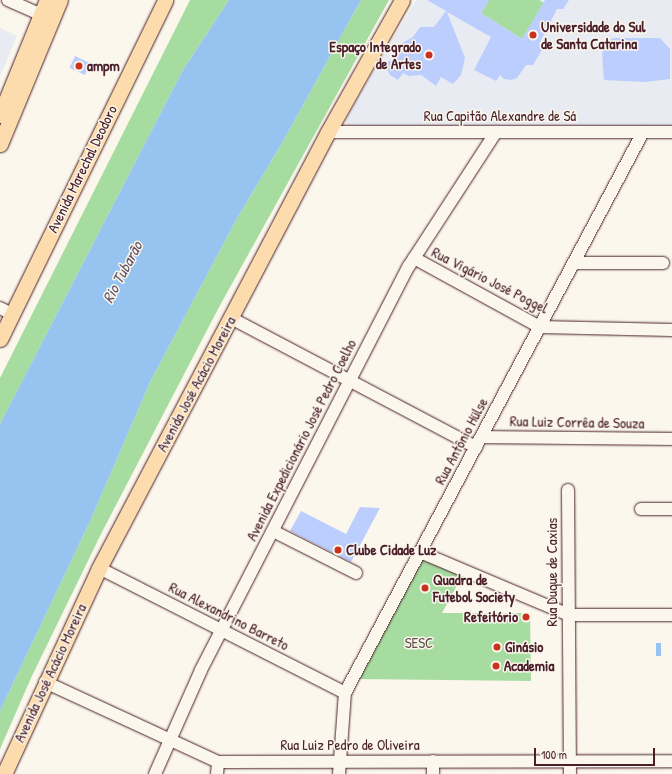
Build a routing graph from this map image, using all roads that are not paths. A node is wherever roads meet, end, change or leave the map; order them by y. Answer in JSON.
{"nodes":[{"id":1,"x":8,"y":0,"type":"edge"},
{"id":2,"x":47,"y":0,"type":"edge"},
{"id":3,"x":60,"y":0,"type":"edge"},
{"id":4,"x":165,"y":0,"type":"edge"},
{"id":5,"x":402,"y":0,"type":"edge"},
{"id":6,"x":41,"y":15,"type":"junction"},
{"id":7,"x":0,"y":115,"type":"edge"},
{"id":8,"x":328,"y":132,"type":"junction"},
{"id":9,"x":496,"y":132,"type":"junction"},
{"id":10,"x":643,"y":132,"type":"junction"},
{"id":11,"x":672,"y":132,"type":"edge"},
{"id":12,"x":0,"y":144,"type":"edge"},
{"id":13,"x":414,"y":258,"type":"junction"},
{"id":14,"x":663,"y":262,"type":"dead end"},
{"id":15,"x":574,"y":263,"type":"junction"},
{"id":16,"x":6,"y":311,"type":"edge"},
{"id":17,"x":231,"y":318,"type":"junction"},
{"id":18,"x":540,"y":327,"type":"junction"},
{"id":19,"x":672,"y":330,"type":"edge"},
{"id":20,"x":0,"y":339,"type":"edge"},
{"id":21,"x":350,"y":381,"type":"junction"},
{"id":22,"x":672,"y":439,"type":"edge"},
{"id":23,"x":479,"y":442,"type":"junction"},
{"id":24,"x":568,"y":490,"type":"dead end"},
{"id":25,"x":641,"y":509,"type":"dead end"},
{"id":26,"x":672,"y":509,"type":"edge"},
{"id":27,"x":273,"y":531,"type":"junction"},
{"id":28,"x":420,"y":552,"type":"junction"},
{"id":29,"x":99,"y":568,"type":"junction"},
{"id":30,"x":356,"y":573,"type":"dead end"},
{"id":31,"x":672,"y":615,"type":"edge"},
{"id":32,"x":569,"y":616,"type":"junction"},
{"id":33,"x":222,"y":630,"type":"junction"},
{"id":34,"x":45,"y":682,"type":"junction"},
{"id":35,"x":345,"y":692,"type":"junction"},
{"id":36,"x":170,"y":740,"type":"junction"},
{"id":37,"x":340,"y":761,"type":"junction"},
{"id":38,"x":433,"y":761,"type":"junction"},
{"id":39,"x":570,"y":761,"type":"junction"},
{"id":40,"x":672,"y":761,"type":"edge"},
{"id":41,"x":218,"y":762,"type":"junction"},
{"id":42,"x":4,"y":774,"type":"edge"},
{"id":43,"x":155,"y":774,"type":"edge"},
{"id":44,"x":217,"y":774,"type":"edge"},
{"id":45,"x":338,"y":774,"type":"edge"},
{"id":46,"x":433,"y":774,"type":"edge"},
{"id":47,"x":570,"y":774,"type":"edge"}],
"edges":[{"from":1,"to":6,"type":"street"},
{"from":2,"to":6,"type":"main road"},
{"from":3,"to":12,"type":"main road"},
{"from":4,"to":16,"type":"main road","name":"Avenida Marechal Deodoro"},
{"from":5,"to":8,"type":"main road","name":"Avenida José Acácio Moreira"},
{"from":6,"to":7,"type":"main road"},
{"from":8,"to":9,"type":"street","name":"Rua Capitão Alexandre de Sá"},
{"from":8,"to":17,"type":"main road","name":"Avenida José Acácio Moreira"},
{"from":9,"to":10,"type":"street","name":"Rua Capitão Alexandre de Sá"},
{"from":9,"to":13,"type":"street","name":"Avenida Expedicionário José Pedro Coelho"},
{"from":10,"to":11,"type":"street","name":"Rua Capitão Alexandre de Sá"},
{"from":10,"to":15,"type":"street","name":"Rua Antônio Hülse"},
{"from":13,"to":18,"type":"street","name":"Rua Vigário José Poggel"},
{"from":13,"to":21,"type":"street","name":"Avenida Expedicionário José Pedro Coelho"},
{"from":14,"to":15,"type":"street"},
{"from":15,"to":18,"type":"street","name":"Rua Antônio Hülse"},
{"from":16,"to":20,"type":"main road","name":"Avenida Marechal Deodoro"},
{"from":17,"to":21,"type":"street","name":"Rua Luiz Corrêa de Souza"},
{"from":17,"to":29,"type":"main road","name":"Avenida José Acácio Moreira"},
{"from":18,"to":19,"type":"street","name":"Rua Vigário José Poggel"},
{"from":18,"to":23,"type":"street","name":"Rua Antônio Hülse"},
{"from":21,"to":23,"type":"street","name":"Rua Luiz Corrêa de Souza"},
{"from":21,"to":27,"type":"street","name":"Avenida Expedicionário José Pedro Coelho"},
{"from":22,"to":23,"type":"street","name":"Rua Luiz Corrêa de Souza"},
{"from":23,"to":28,"type":"street","name":"Rua Antônio Hülse"},
{"from":24,"to":32,"type":"street","name":"Rua Duque de Caxias"},
{"from":25,"to":26,"type":"street"},
{"from":27,"to":30,"type":"street"},
{"from":27,"to":33,"type":"street","name":"Avenida Expedicionário José Pedro Coelho"},
{"from":28,"to":32,"type":"street"},
{"from":28,"to":35,"type":"street","name":"Rua Antônio Hülse"},
{"from":29,"to":33,"type":"street","name":"Rua Alexandrino Barreto"},
{"from":29,"to":34,"type":"main road","name":"Avenida José Acácio Moreira"},
{"from":31,"to":32,"type":"street"},
{"from":32,"to":39,"type":"street","name":"Rua Duque de Caxias"},
{"from":33,"to":35,"type":"street","name":"Rua Alexandrino Barreto"},
{"from":33,"to":36,"type":"street","name":"Avenida Expedicionário José Pedro Coelho"},
{"from":34,"to":36,"type":"street","name":"Rua Luiz Pedro de Oliveira"},
{"from":34,"to":42,"type":"main road","name":"Avenida José Acácio Moreira"},
{"from":35,"to":37,"type":"street","name":"Rua Antônio Hülse"},
{"from":36,"to":41,"type":"street","name":"Rua Luiz Pedro de Oliveira"},
{"from":36,"to":43,"type":"street","name":"Avenida Expedicionário José Pedro Coelho"},
{"from":37,"to":38,"type":"street","name":"Rua Luiz Pedro de Oliveira"},
{"from":37,"to":41,"type":"street","name":"Rua Luiz Pedro de Oliveira"},
{"from":37,"to":45,"type":"street","name":"Rua Antônio Hülse"},
{"from":38,"to":39,"type":"street","name":"Rua Luiz Pedro de Oliveira"},
{"from":38,"to":46,"type":"street"},
{"from":39,"to":40,"type":"street","name":"Rua Luiz Pedro de Oliveira"},
{"from":39,"to":47,"type":"street","name":"Rua Duque de Caxias"},
{"from":41,"to":44,"type":"street"}]}
